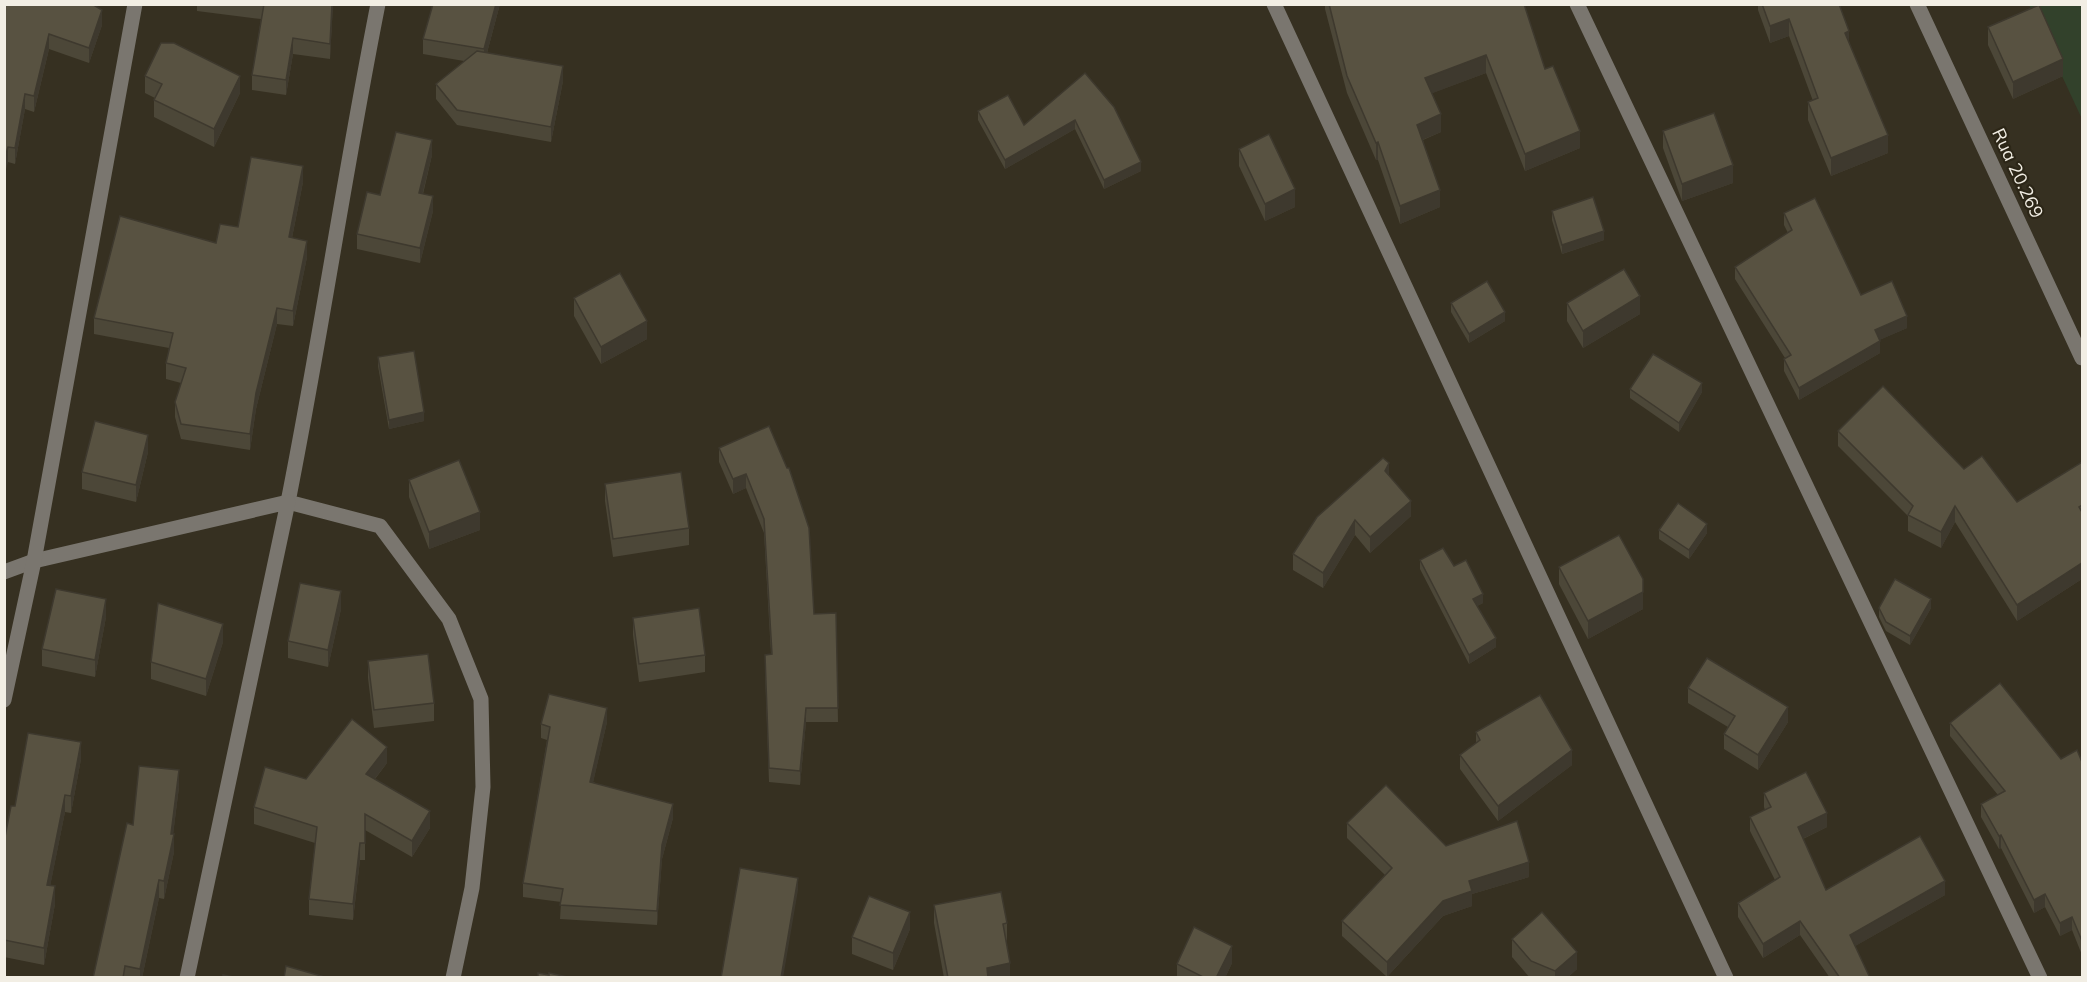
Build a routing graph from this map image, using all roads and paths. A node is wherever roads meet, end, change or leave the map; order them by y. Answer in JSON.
{"nodes":[{"id":1,"x":135,"y":4,"type":"edge"},
{"id":2,"x":378,"y":4,"type":"edge"},
{"id":3,"x":1275,"y":4,"type":"edge"},
{"id":4,"x":1577,"y":4,"type":"edge"},
{"id":5,"x":1917,"y":4,"type":"edge"},
{"id":6,"x":2082,"y":358,"type":"edge"},
{"id":7,"x":288,"y":502,"type":"junction"},
{"id":8,"x":34,"y":561,"type":"junction"},
{"id":9,"x":4,"y":572,"type":"edge"},
{"id":10,"x":4,"y":700,"type":"edge"},
{"id":11,"x":187,"y":978,"type":"edge"},
{"id":12,"x":453,"y":978,"type":"edge"},
{"id":13,"x":1726,"y":978,"type":"edge"},
{"id":14,"x":2040,"y":978,"type":"edge"}],
"edges":[{"from":1,"to":8,"type":"street"},
{"from":2,"to":7,"type":"street"},
{"from":3,"to":13,"type":"street"},
{"from":4,"to":14,"type":"street"},
{"from":5,"to":6,"type":"street","name":"Rua 20.269"},
{"from":7,"to":8,"type":"street"},
{"from":7,"to":11,"type":"street"},
{"from":7,"to":12,"type":"street"},
{"from":8,"to":9,"type":"street"},
{"from":8,"to":10,"type":"street"}]}
